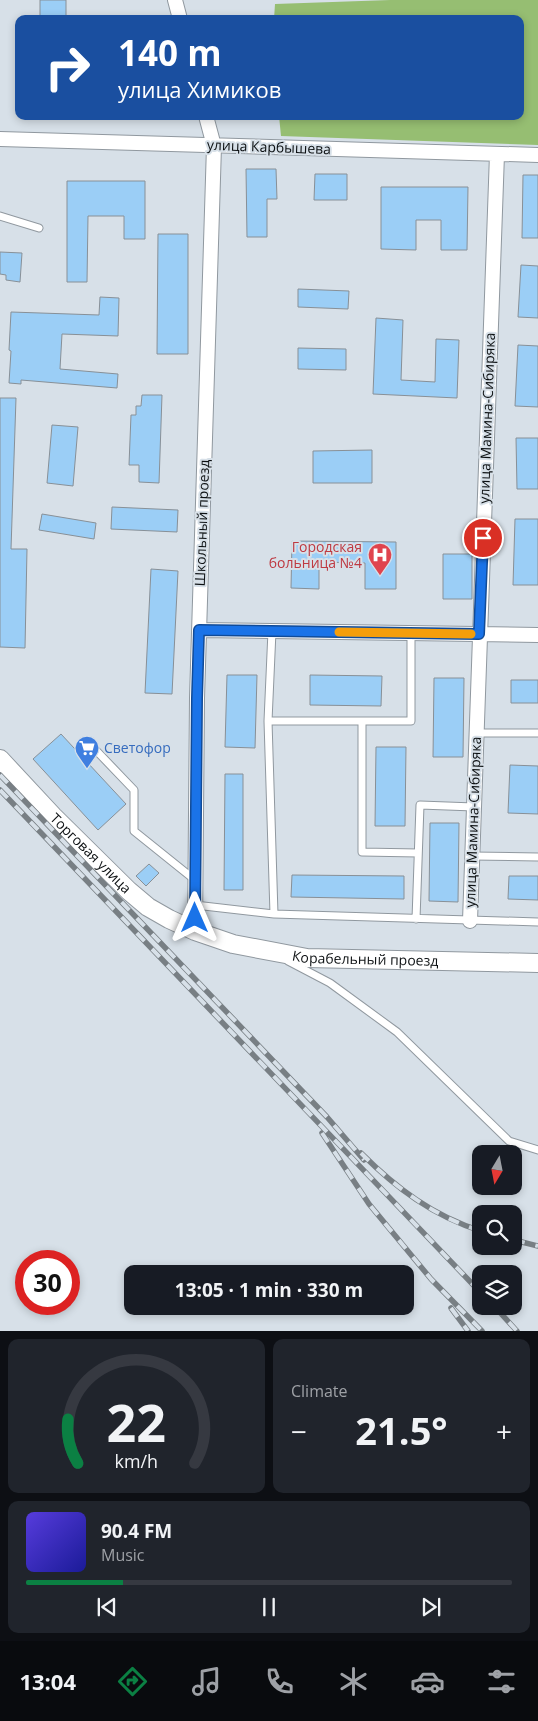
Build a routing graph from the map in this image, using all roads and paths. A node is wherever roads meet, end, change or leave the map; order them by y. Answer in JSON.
{"nodes":[{"id":1,"x":175,"y":0,"type":"edge"},
{"id":2,"x":179,"y":15,"type":"edge"},
{"id":3,"x":207,"y":120,"type":"edge"},
{"id":4,"x":0,"y":139,"type":"edge"},
{"id":5,"x":214,"y":146,"type":"junction"},
{"id":6,"x":497,"y":154,"type":"junction"},
{"id":7,"x":538,"y":155,"type":"edge"},
{"id":8,"x":0,"y":216,"type":"edge"},
{"id":9,"x":39,"y":228,"type":"dead end"},
{"id":10,"x":199,"y":630,"type":"junction"},
{"id":11,"x":272,"y":631,"type":"junction"},
{"id":12,"x":411,"y":633,"type":"junction"},
{"id":13,"x":479,"y":634,"type":"junction"},
{"id":14,"x":538,"y":635,"type":"edge"},
{"id":15,"x":268,"y":721,"type":"junction"},
{"id":16,"x":362,"y":721,"type":"junction"},
{"id":17,"x":476,"y":733,"type":"junction"},
{"id":18,"x":538,"y":733,"type":"edge"},
{"id":19,"x":89,"y":743,"type":"dead end"},
{"id":20,"x":0,"y":759,"type":"edge"},
{"id":21,"x":474,"y":807,"type":"junction"},
{"id":22,"x":418,"y":853,"type":"junction"},
{"id":23,"x":472,"y":856,"type":"junction"},
{"id":24,"x":538,"y":857,"type":"edge"},
{"id":25,"x":195,"y":880,"type":"junction"},
{"id":26,"x":195,"y":905,"type":"junction"},
{"id":27,"x":274,"y":914,"type":"junction"},
{"id":28,"x":416,"y":919,"type":"junction"},
{"id":29,"x":470,"y":921,"type":"junction"},
{"id":30,"x":538,"y":922,"type":"edge"},
{"id":31,"x":195,"y":931,"type":"junction"},
{"id":32,"x":275,"y":954,"type":"junction"},
{"id":33,"x":538,"y":963,"type":"edge"},
{"id":34,"x":538,"y":1150,"type":"edge"}],
"edges":[{"from":1,"to":2,"type":"street"},
{"from":3,"to":5,"type":"street","name":"Школьный проезд"},
{"from":4,"to":5,"type":"street","name":"улица Карбышева"},
{"from":5,"to":6,"type":"street","name":"улица Карбышева"},
{"from":5,"to":10,"type":"street","name":"Школьный проезд"},
{"from":6,"to":7,"type":"street","name":"улица Карбышева"},
{"from":6,"to":13,"type":"street","name":"улица Мамина-Сибиряка"},
{"from":8,"to":9,"type":"lane"},
{"from":10,"to":11,"type":"street"},
{"from":10,"to":25,"type":"street","name":"Школьный проезд"},
{"from":11,"to":12,"type":"street"},
{"from":11,"to":15,"type":"lane"},
{"from":12,"to":13,"type":"street"},
{"from":12,"to":16,"type":"lane"},
{"from":13,"to":14,"type":"street"},
{"from":13,"to":17,"type":"street","name":"улица Мамина-Сибиряка"},
{"from":15,"to":16,"type":"lane"},
{"from":15,"to":27,"type":"lane"},
{"from":16,"to":22,"type":"lane"},
{"from":17,"to":18,"type":"lane"},
{"from":17,"to":21,"type":"street","name":"улица Мамина-Сибиряка"},
{"from":19,"to":25,"type":"lane"},
{"from":20,"to":31,"type":"street","name":"Торговая улица"},
{"from":21,"to":22,"type":"lane"},
{"from":21,"to":23,"type":"street","name":"улица Мамина-Сибиряка"},
{"from":22,"to":28,"type":"lane"},
{"from":23,"to":24,"type":"lane"},
{"from":23,"to":29,"type":"street","name":"улица Мамина-Сибиряка"},
{"from":25,"to":26,"type":"street","name":"Школьный проезд"},
{"from":26,"to":27,"type":"lane"},
{"from":26,"to":31,"type":"street","name":"Школьный проезд"},
{"from":27,"to":28,"type":"lane"},
{"from":28,"to":29,"type":"lane"},
{"from":29,"to":30,"type":"lane"},
{"from":31,"to":32,"type":"street","name":"Корабельный проезд"},
{"from":32,"to":33,"type":"street","name":"Корабельный проезд"},
{"from":32,"to":34,"type":"lane"}]}
